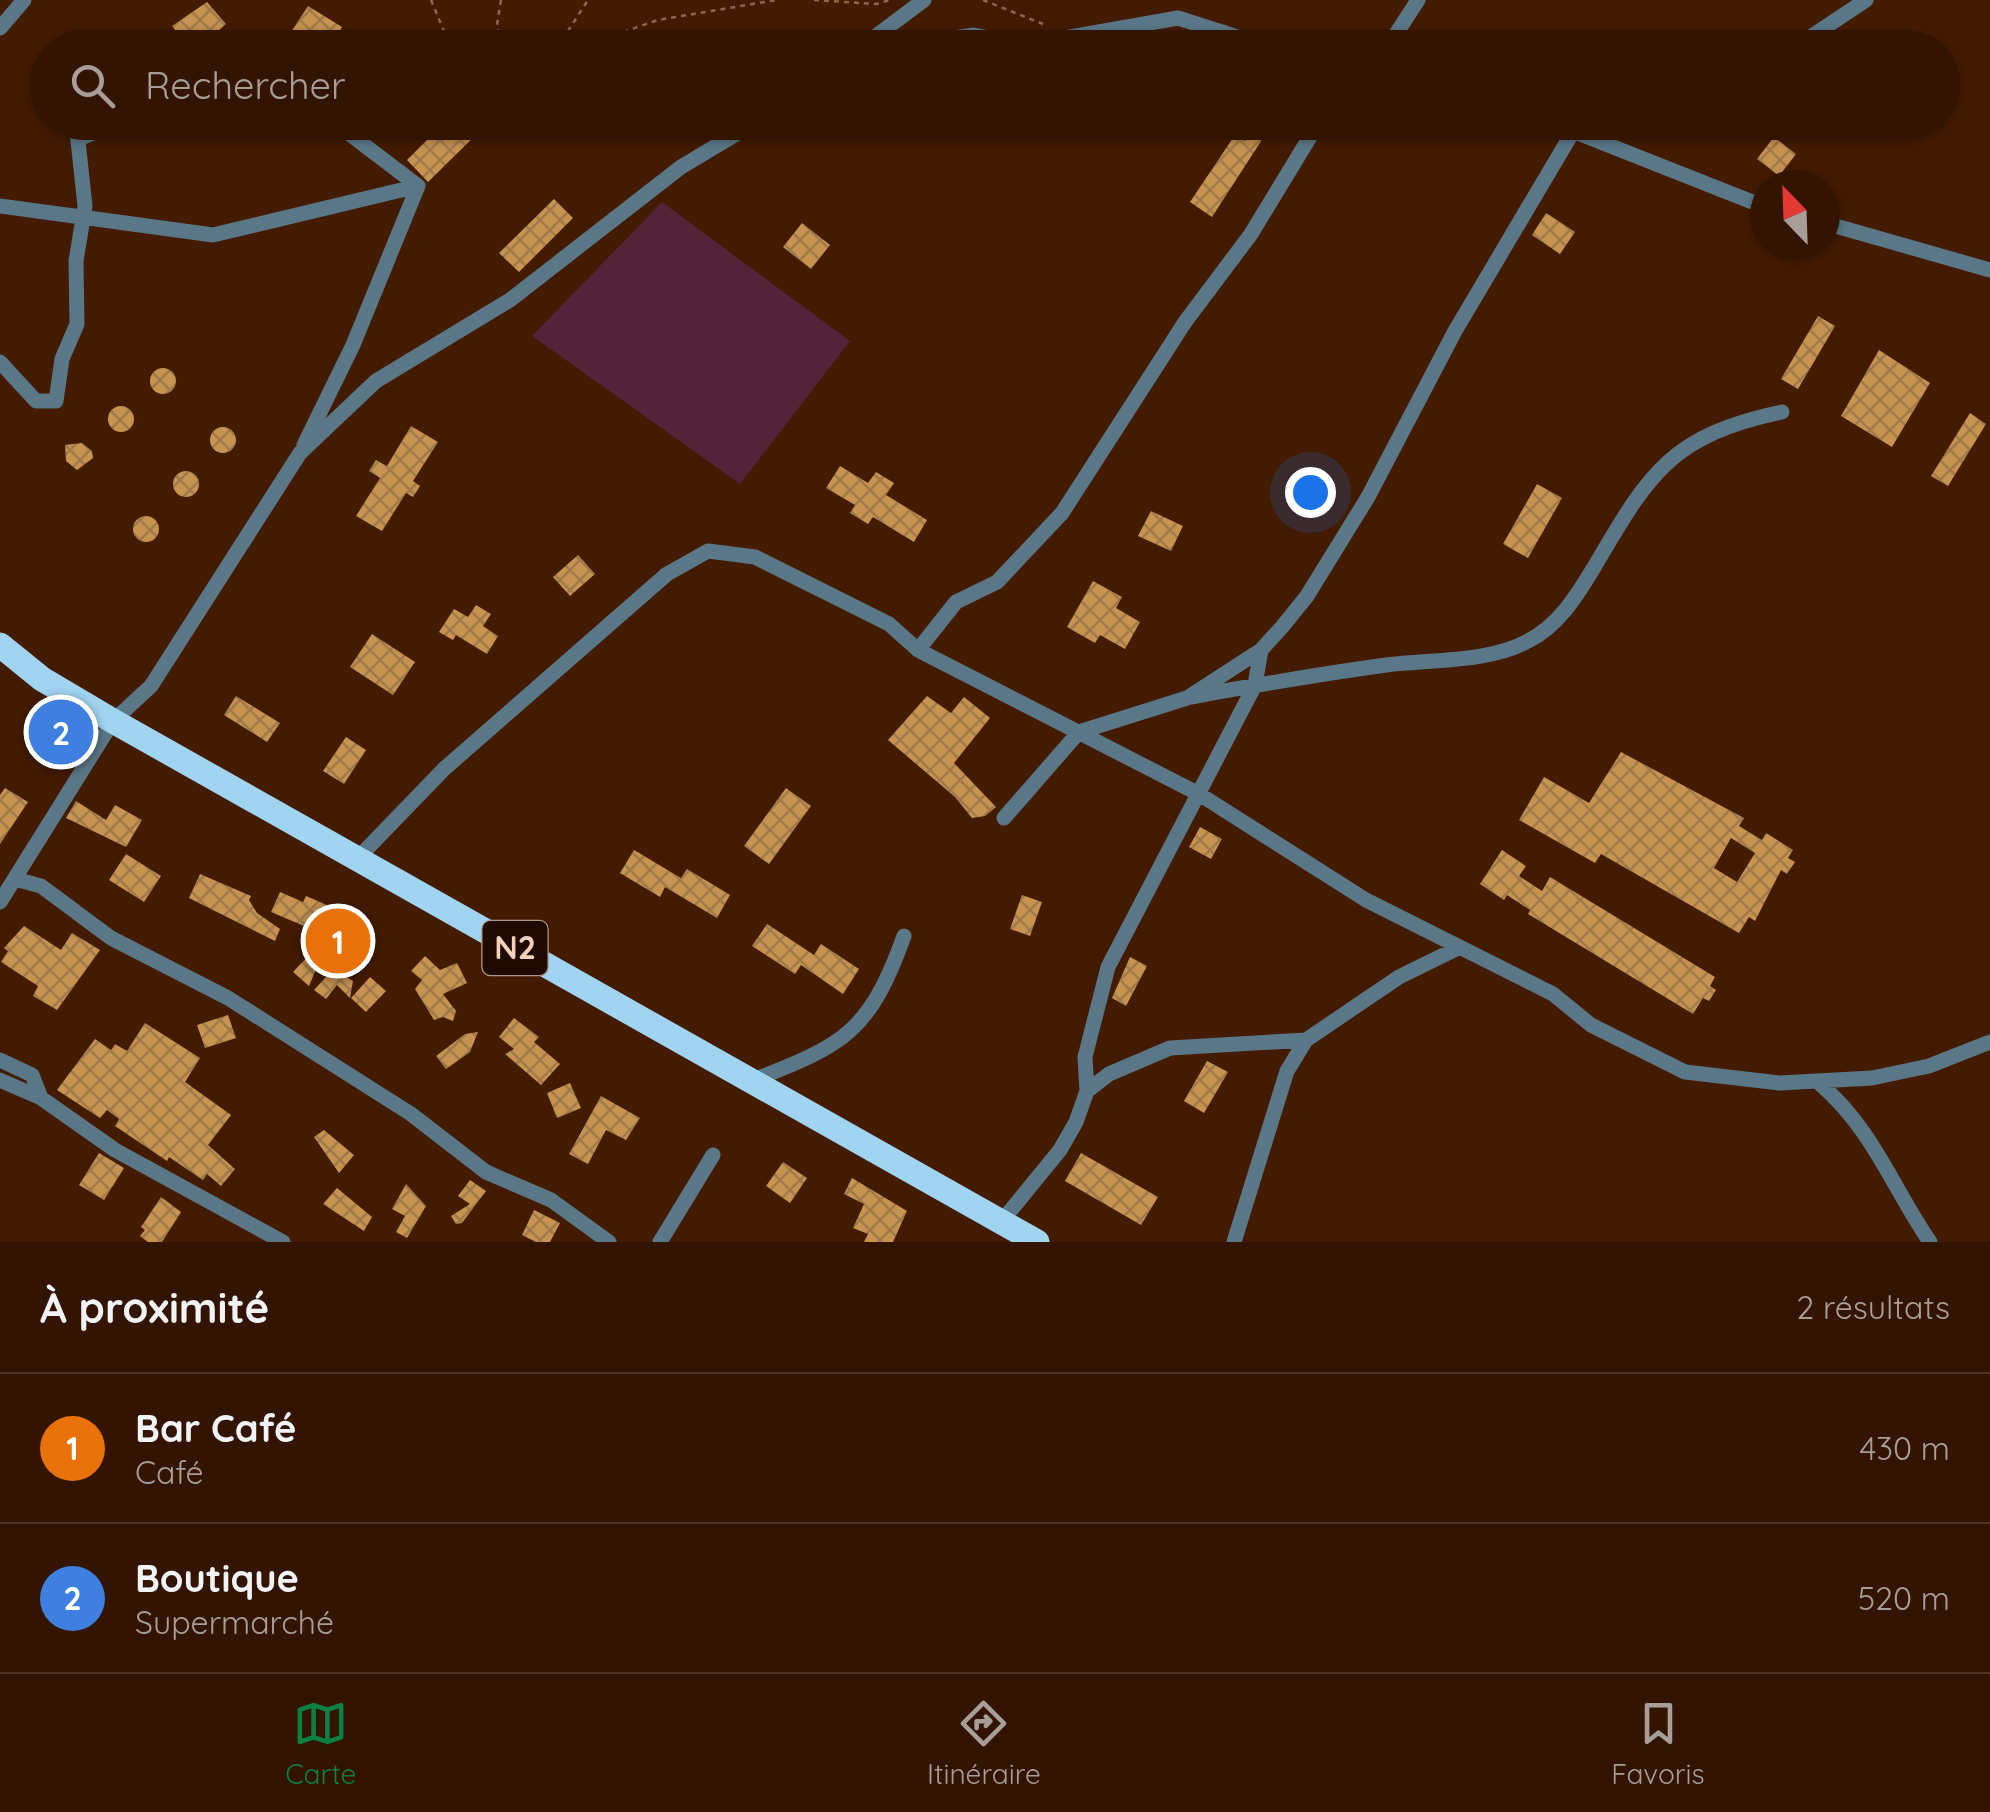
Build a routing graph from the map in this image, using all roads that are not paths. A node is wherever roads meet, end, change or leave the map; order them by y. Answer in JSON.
{"nodes":[{"id":1,"x":24,"y":0,"type":"edge"},
{"id":2,"x":924,"y":0,"type":"edge"},
{"id":3,"x":1418,"y":0,"type":"edge"},
{"id":4,"x":1866,"y":0,"type":"edge"},
{"id":5,"x":0,"y":28,"type":"edge"},
{"id":6,"x":884,"y":30,"type":"edge"},
{"id":7,"x":1107,"y":30,"type":"edge"},
{"id":8,"x":1216,"y":30,"type":"edge"},
{"id":9,"x":1399,"y":30,"type":"edge"},
{"id":10,"x":1821,"y":30,"type":"edge"},
{"id":11,"x":80,"y":140,"type":"edge"},
{"id":12,"x":359,"y":140,"type":"edge"},
{"id":13,"x":726,"y":140,"type":"edge"},
{"id":14,"x":1308,"y":140,"type":"edge"},
{"id":15,"x":1571,"y":140,"type":"edge"},
{"id":16,"x":1611,"y":140,"type":"edge"},
{"id":17,"x":418,"y":186,"type":"junction"},
{"id":18,"x":1750,"y":200,"type":"edge"},
{"id":19,"x":0,"y":206,"type":"edge"},
{"id":20,"x":83,"y":217,"type":"junction"},
{"id":21,"x":1840,"y":227,"type":"edge"},
{"id":22,"x":1990,"y":270,"type":"edge"},
{"id":23,"x":0,"y":362,"type":"edge"},
{"id":24,"x":1782,"y":412,"type":"dead end"},
{"id":25,"x":300,"y":453,"type":"junction"},
{"id":26,"x":0,"y":645,"type":"edge"},
{"id":27,"x":918,"y":650,"type":"junction"},
{"id":28,"x":1261,"y":650,"type":"junction"},
{"id":29,"x":1255,"y":685,"type":"junction"},
{"id":30,"x":1187,"y":698,"type":"junction"},
{"id":31,"x":113,"y":720,"type":"junction"},
{"id":32,"x":1079,"y":732,"type":"junction"},
{"id":33,"x":1200,"y":794,"type":"junction"},
{"id":34,"x":1004,"y":818,"type":"dead end"},
{"id":35,"x":356,"y":859,"type":"junction"},
{"id":36,"x":6,"y":888,"type":"edge"},
{"id":37,"x":904,"y":936,"type":"dead end"},
{"id":38,"x":1458,"y":948,"type":"junction"},
{"id":39,"x":1306,"y":1040,"type":"junction"},
{"id":40,"x":1990,"y":1042,"type":"edge"},
{"id":41,"x":0,"y":1060,"type":"edge"},
{"id":42,"x":0,"y":1080,"type":"edge"},
{"id":43,"x":751,"y":1081,"type":"junction"},
{"id":44,"x":1819,"y":1083,"type":"junction"},
{"id":45,"x":1088,"y":1091,"type":"junction"},
{"id":46,"x":41,"y":1098,"type":"junction"},
{"id":47,"x":714,"y":1155,"type":"dead end"},
{"id":48,"x":1002,"y":1221,"type":"junction"},
{"id":49,"x":284,"y":1242,"type":"edge"},
{"id":50,"x":609,"y":1242,"type":"edge"},
{"id":51,"x":660,"y":1242,"type":"edge"},
{"id":52,"x":1037,"y":1242,"type":"edge"},
{"id":53,"x":1234,"y":1242,"type":"edge"},
{"id":54,"x":1930,"y":1242,"type":"edge"}],
"edges":[{"from":1,"to":5,"type":"street"},
{"from":2,"to":6,"type":"street"},
{"from":3,"to":9,"type":"street"},
{"from":4,"to":10,"type":"street"},
{"from":7,"to":8,"type":"street"},
{"from":11,"to":20,"type":"street"},
{"from":12,"to":17,"type":"street"},
{"from":13,"to":25,"type":"street"},
{"from":14,"to":27,"type":"street"},
{"from":15,"to":28,"type":"street"},
{"from":16,"to":18,"type":"street"},
{"from":17,"to":20,"type":"street"},
{"from":17,"to":25,"type":"street"},
{"from":19,"to":20,"type":"street"},
{"from":20,"to":23,"type":"street"},
{"from":21,"to":22,"type":"street"},
{"from":24,"to":29,"type":"street"},
{"from":25,"to":31,"type":"street"},
{"from":26,"to":31,"type":"highway","number":"N2"},
{"from":27,"to":32,"type":"street"},
{"from":27,"to":35,"type":"street"},
{"from":28,"to":29,"type":"street"},
{"from":28,"to":30,"type":"street"},
{"from":29,"to":30,"type":"street"},
{"from":29,"to":33,"type":"street"},
{"from":30,"to":32,"type":"street"},
{"from":31,"to":35,"type":"highway","number":"N2"},
{"from":31,"to":36,"type":"street"},
{"from":32,"to":33,"type":"street"},
{"from":32,"to":34,"type":"street"},
{"from":33,"to":38,"type":"street"},
{"from":33,"to":45,"type":"street"},
{"from":35,"to":43,"type":"highway","number":"N2"},
{"from":36,"to":50,"type":"street"},
{"from":37,"to":43,"type":"street"},
{"from":38,"to":39,"type":"street"},
{"from":38,"to":44,"type":"street"},
{"from":39,"to":45,"type":"street"},
{"from":39,"to":53,"type":"street"},
{"from":40,"to":44,"type":"street"},
{"from":41,"to":46,"type":"street"},
{"from":42,"to":46,"type":"street"},
{"from":43,"to":48,"type":"highway","number":"N2"},
{"from":44,"to":54,"type":"street"},
{"from":45,"to":48,"type":"street"},
{"from":46,"to":49,"type":"street"},
{"from":47,"to":51,"type":"street"},
{"from":48,"to":52,"type":"highway","number":"N2"}]}
